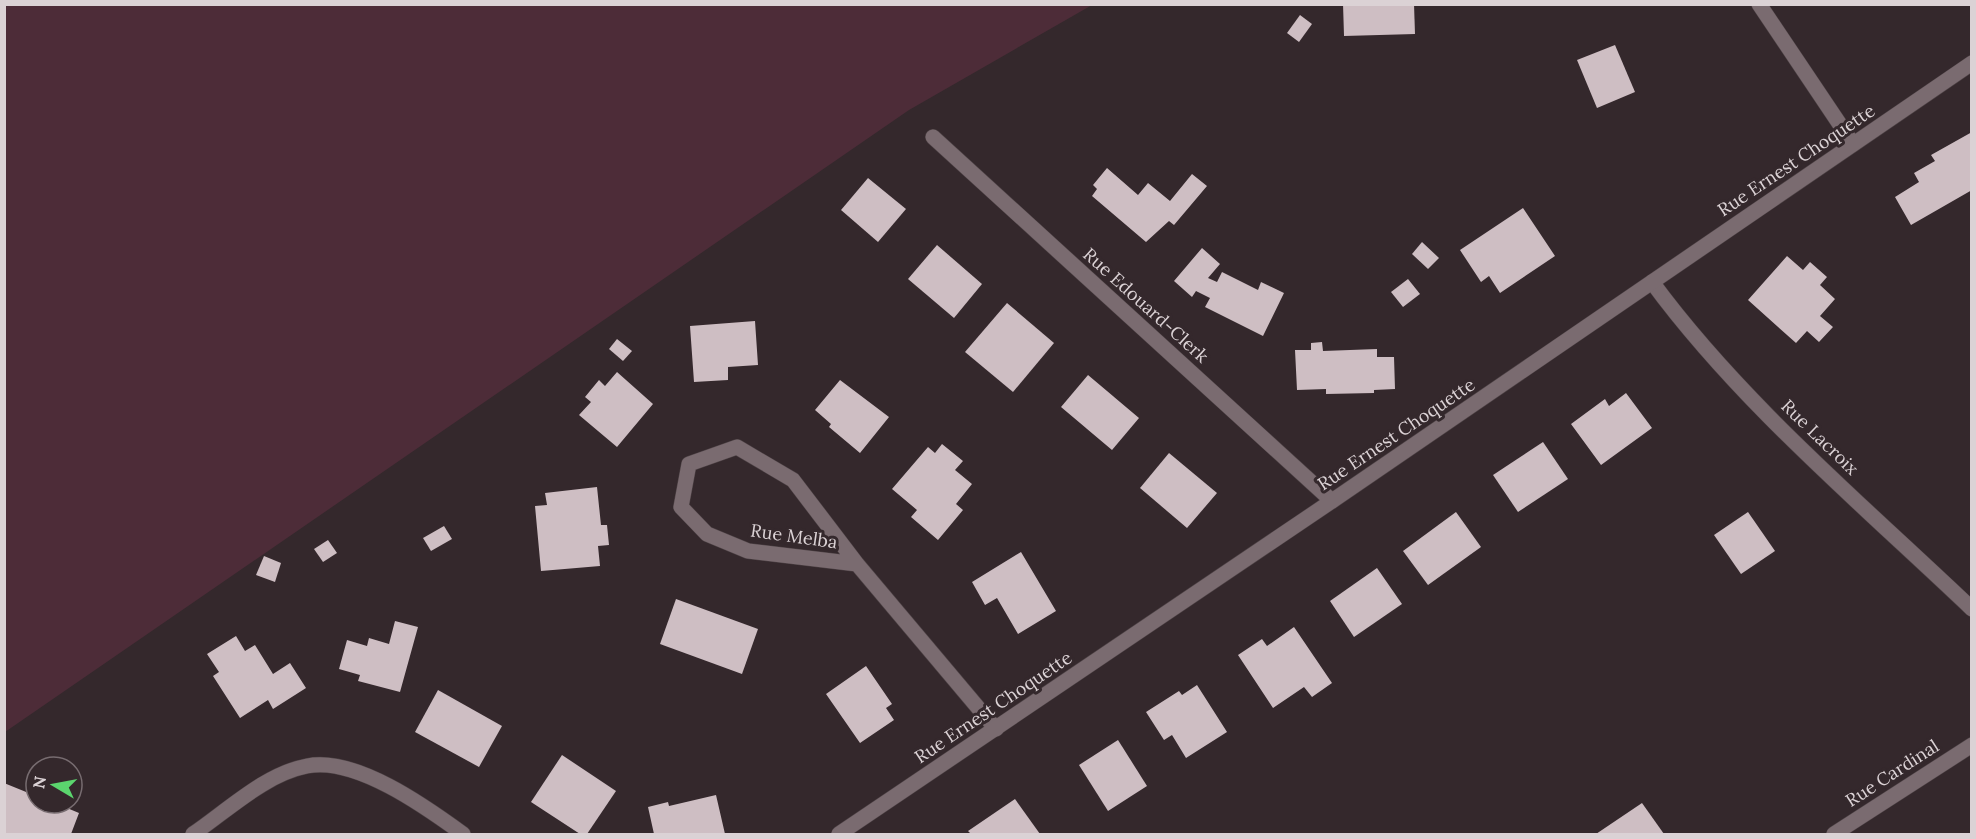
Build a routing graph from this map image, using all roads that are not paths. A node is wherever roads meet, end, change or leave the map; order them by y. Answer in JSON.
{"nodes":[{"id":1,"x":1759,"y":4,"type":"edge"},
{"id":2,"x":1971,"y":63,"type":"edge"},
{"id":3,"x":933,"y":137,"type":"dead end"},
{"id":4,"x":1853,"y":144,"type":"junction"},
{"id":5,"x":1652,"y":282,"type":"junction"},
{"id":6,"x":1332,"y":501,"type":"junction"},
{"id":7,"x":857,"y":564,"type":"junction"},
{"id":8,"x":1971,"y":609,"type":"edge"},
{"id":9,"x":996,"y":729,"type":"junction"},
{"id":10,"x":1971,"y":745,"type":"edge"},
{"id":11,"x":193,"y":834,"type":"edge"},
{"id":12,"x":463,"y":834,"type":"edge"},
{"id":13,"x":839,"y":834,"type":"edge"},
{"id":14,"x":1834,"y":834,"type":"edge"}],
"edges":[{"from":1,"to":4,"type":"street"},
{"from":2,"to":4,"type":"street","name":"Rue Ernest Choquette"},
{"from":3,"to":6,"type":"street","name":"Rue Edouard-Clerk"},
{"from":4,"to":5,"type":"street","name":"Rue Ernest Choquette"},
{"from":5,"to":6,"type":"street","name":"Rue Ernest Choquette"},
{"from":5,"to":8,"type":"street","name":"Rue Lacroix"},
{"from":6,"to":9,"type":"street","name":"Rue Ernest Choquette"},
{"from":7,"to":7,"type":"street","name":"Rue Melba"},
{"from":7,"to":9,"type":"street","name":"Rue Melba"},
{"from":9,"to":13,"type":"street","name":"Rue Ernest Choquette"},
{"from":10,"to":14,"type":"street","name":"Rue Cardinal"},
{"from":11,"to":12,"type":"street"}]}
